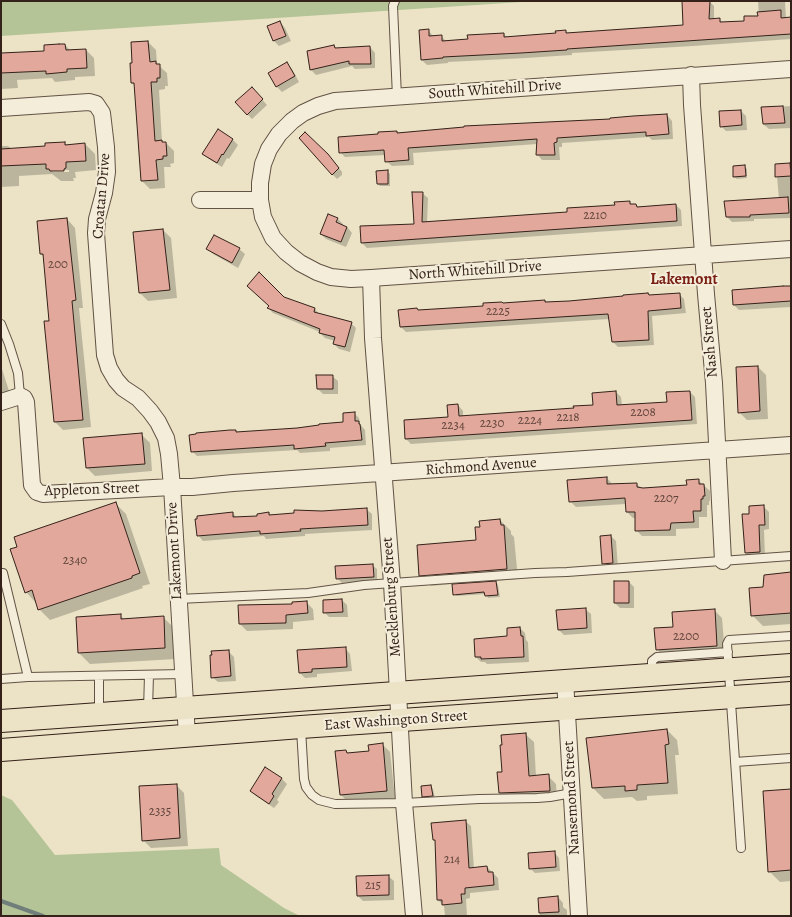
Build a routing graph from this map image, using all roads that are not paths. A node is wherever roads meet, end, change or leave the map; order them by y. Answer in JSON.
{"nodes":[{"id":1,"x":395,"y":1,"type":"edge"},
{"id":2,"x":791,"y":69,"type":"edge"},
{"id":3,"x":691,"y":75,"type":"junction"},
{"id":4,"x":397,"y":97,"type":"junction"},
{"id":5,"x":1,"y":108,"type":"edge"},
{"id":6,"x":200,"y":200,"type":"dead end"},
{"id":7,"x":260,"y":200,"type":"junction"},
{"id":8,"x":791,"y":249,"type":"edge"},
{"id":9,"x":703,"y":255,"type":"junction"},
{"id":10,"x":371,"y":278,"type":"junction"},
{"id":11,"x":1,"y":324,"type":"edge"},
{"id":12,"x":120,"y":384,"type":"joint"},
{"id":13,"x":20,"y":396,"type":"junction"},
{"id":14,"x":1,"y":402,"type":"edge"},
{"id":15,"x":791,"y":445,"type":"edge"},
{"id":16,"x":718,"y":450,"type":"junction"},
{"id":17,"x":384,"y":473,"type":"junction"},
{"id":18,"x":172,"y":486,"type":"junction"},
{"id":19,"x":791,"y":556,"type":"edge"},
{"id":20,"x":724,"y":561,"type":"junction"},
{"id":21,"x":1,"y":573,"type":"edge"},
{"id":22,"x":392,"y":583,"type":"junction"},
{"id":23,"x":178,"y":599,"type":"junction"},
{"id":24,"x":791,"y":636,"type":"edge"},
{"id":25,"x":729,"y":660,"type":"junction"},
{"id":26,"x":791,"y":665,"type":"edge"},
{"id":27,"x":183,"y":674,"type":"junction"},
{"id":28,"x":149,"y":675,"type":"junction"},
{"id":29,"x":99,"y":676,"type":"junction"},
{"id":30,"x":28,"y":677,"type":"junction"},
{"id":31,"x":1,"y":679,"type":"edge"},
{"id":32,"x":565,"y":680,"type":"junction"},
{"id":33,"x":398,"y":692,"type":"junction"},
{"id":34,"x":791,"y":693,"type":"edge"},
{"id":35,"x":731,"y":698,"type":"junction"},
{"id":36,"x":185,"y":708,"type":"junction"},
{"id":37,"x":567,"y":709,"type":"junction"},
{"id":38,"x":148,"y":711,"type":"junction"},
{"id":39,"x":99,"y":714,"type":"junction"},
{"id":40,"x":1,"y":721,"type":"edge"},
{"id":41,"x":400,"y":721,"type":"junction"},
{"id":42,"x":301,"y":727,"type":"junction"},
{"id":43,"x":187,"y":736,"type":"junction"},
{"id":44,"x":1,"y":750,"type":"edge"},
{"id":45,"x":791,"y":758,"type":"edge"},
{"id":46,"x":735,"y":762,"type":"junction"},
{"id":47,"x":572,"y":793,"type":"junction"},
{"id":48,"x":404,"y":803,"type":"junction"},
{"id":49,"x":741,"y":848,"type":"dead end"},
{"id":50,"x":414,"y":916,"type":"edge"},
{"id":51,"x":579,"y":916,"type":"edge"}],
"edges":[{"from":1,"to":4,"type":"lane"},
{"from":2,"to":3,"type":"street","name":"South Whitehill Drive"},
{"from":3,"to":4,"type":"street","name":"South Whitehill Drive"},
{"from":3,"to":9,"type":"street","name":"Nash Street"},
{"from":4,"to":7,"type":"street","name":"South Whitehill Drive"},
{"from":5,"to":12,"type":"street","name":"Croatan Drive"},
{"from":6,"to":7,"type":"street"},
{"from":7,"to":10,"type":"street","name":"North Whitehill Drive"},
{"from":8,"to":9,"type":"street","name":"North Whitehill Drive"},
{"from":9,"to":10,"type":"street","name":"North Whitehill Drive"},
{"from":9,"to":16,"type":"street","name":"Nash Street"},
{"from":10,"to":17,"type":"street","name":"Mecklenburg Street"},
{"from":11,"to":13,"type":"lane"},
{"from":12,"to":18,"type":"street","name":"Lakemont Drive"},
{"from":13,"to":14,"type":"street"},
{"from":13,"to":18,"type":"street","name":"Appleton Street"},
{"from":15,"to":16,"type":"street","name":"Richmond Avenue"},
{"from":16,"to":17,"type":"street","name":"Richmond Avenue"},
{"from":16,"to":20,"type":"street","name":"Nash Street"},
{"from":17,"to":18,"type":"street","name":"Richmond Avenue"},
{"from":17,"to":22,"type":"street","name":"Mecklenburg Street"},
{"from":18,"to":23,"type":"street","name":"Lakemont Drive"},
{"from":19,"to":20,"type":"lane"},
{"from":20,"to":22,"type":"lane"},
{"from":21,"to":30,"type":"lane"},
{"from":22,"to":23,"type":"lane"},
{"from":22,"to":33,"type":"street","name":"Mecklenburg Street"},
{"from":23,"to":27,"type":"street","name":"Lakemont Drive"},
{"from":24,"to":25,"type":"lane"},
{"from":25,"to":26,"type":"highway","name":"East Washington Street"},
{"from":25,"to":32,"type":"highway","name":"East Washington Street"},
{"from":25,"to":35,"type":"lane"},
{"from":27,"to":28,"type":"lane"},
{"from":27,"to":36,"type":"street","name":"Lakemont Drive"},
{"from":28,"to":29,"type":"lane"},
{"from":28,"to":38,"type":"lane"},
{"from":29,"to":30,"type":"lane"},
{"from":29,"to":39,"type":"lane"},
{"from":30,"to":31,"type":"lane"},
{"from":32,"to":33,"type":"highway","name":"East Washington Street"},
{"from":32,"to":37,"type":"street","name":"Nansemond Street"},
{"from":33,"to":36,"type":"highway","name":"East Washington Street"},
{"from":33,"to":41,"type":"street","name":"Mecklenburg Street"},
{"from":34,"to":35,"type":"highway","name":"East Washington Street"},
{"from":35,"to":37,"type":"highway","name":"East Washington Street"},
{"from":35,"to":46,"type":"lane"},
{"from":36,"to":38,"type":"highway","name":"East Washington Street"},
{"from":36,"to":43,"type":"street","name":"Lakemont Drive"},
{"from":37,"to":41,"type":"highway","name":"East Washington Street"},
{"from":37,"to":47,"type":"street","name":"Nansemond Street"},
{"from":38,"to":39,"type":"highway","name":"East Washington Street"},
{"from":39,"to":40,"type":"highway","name":"East Washington Street"},
{"from":41,"to":42,"type":"highway","name":"East Washington Street"},
{"from":41,"to":48,"type":"street","name":"Mecklenburg Street"},
{"from":42,"to":43,"type":"highway","name":"East Washington Street"},
{"from":42,"to":48,"type":"lane"},
{"from":43,"to":44,"type":"highway","name":"East Washington Street"},
{"from":45,"to":46,"type":"lane"},
{"from":46,"to":49,"type":"lane"},
{"from":47,"to":48,"type":"lane"},
{"from":47,"to":51,"type":"street","name":"Nansemond Street"},
{"from":48,"to":50,"type":"street","name":"Mecklenburg Street"}]}
